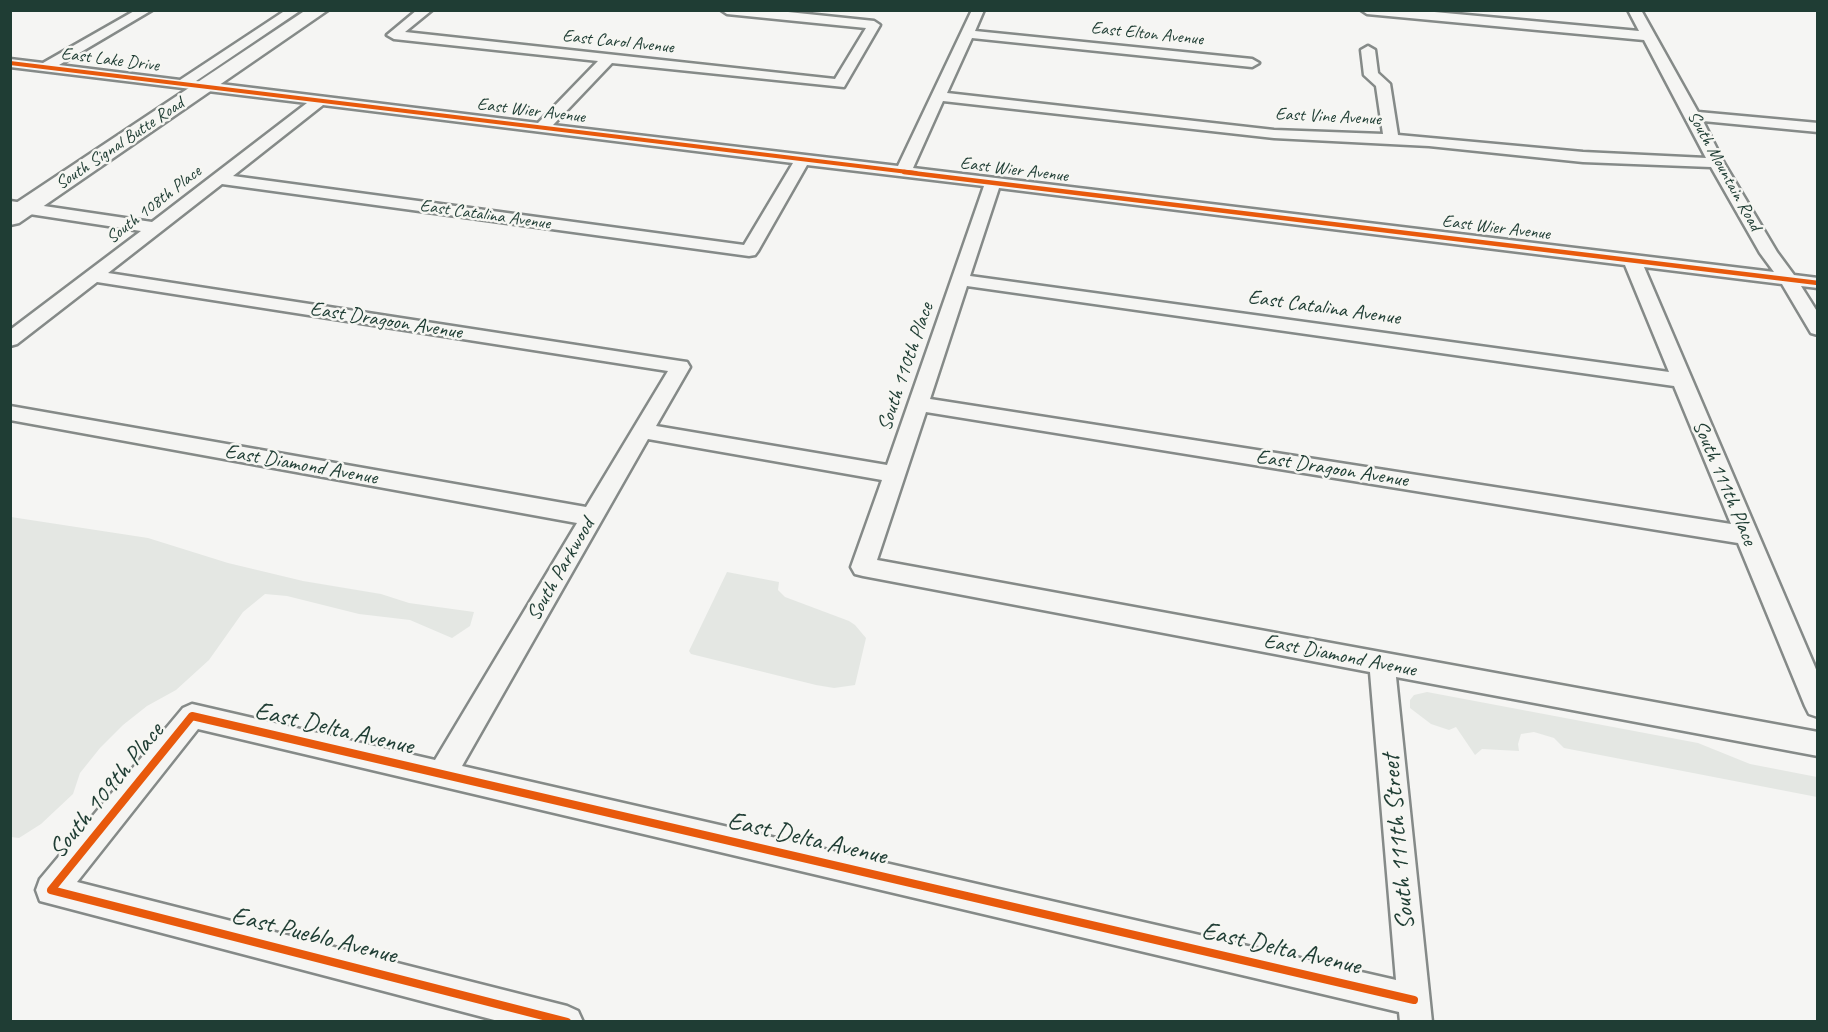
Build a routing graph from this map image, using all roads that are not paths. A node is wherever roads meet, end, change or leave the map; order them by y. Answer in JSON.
{"nodes":[{"id":1,"x":146,"y":10,"type":"edge"},
{"id":2,"x":295,"y":10,"type":"edge"},
{"id":3,"x":319,"y":10,"type":"edge"},
{"id":4,"x":426,"y":10,"type":"edge"},
{"id":5,"x":727,"y":10,"type":"edge"},
{"id":6,"x":978,"y":10,"type":"edge"},
{"id":7,"x":1367,"y":10,"type":"edge"},
{"id":8,"x":1634,"y":10,"type":"edge"},
{"id":9,"x":967,"y":34,"type":"junction"},
{"id":10,"x":1648,"y":36,"type":"junction"},
{"id":11,"x":1368,"y":51,"type":"dead end"},
{"id":12,"x":608,"y":59,"type":"junction"},
{"id":13,"x":10,"y":63,"type":"edge"},
{"id":14,"x":1252,"y":63,"type":"dead end"},
{"id":15,"x":46,"y":68,"type":"junction"},
{"id":16,"x":183,"y":84,"type":"junction"},
{"id":17,"x":206,"y":86,"type":"junction"},
{"id":18,"x":938,"y":96,"type":"junction"},
{"id":19,"x":321,"y":100,"type":"junction"},
{"id":20,"x":1693,"y":116,"type":"junction"},
{"id":21,"x":542,"y":127,"type":"junction"},
{"id":22,"x":1818,"y":128,"type":"edge"},
{"id":23,"x":1391,"y":139,"type":"junction"},
{"id":24,"x":803,"y":159,"type":"junction"},
{"id":25,"x":1716,"y":163,"type":"junction"},
{"id":26,"x":904,"y":171,"type":"junction"},
{"id":27,"x":220,"y":179,"type":"junction"},
{"id":28,"x":993,"y":182,"type":"junction"},
{"id":29,"x":16,"y":211,"type":"edge"},
{"id":30,"x":156,"y":228,"type":"junction"},
{"id":31,"x":1632,"y":260,"type":"junction"},
{"id":32,"x":93,"y":276,"type":"junction"},
{"id":33,"x":1788,"y":279,"type":"junction"},
{"id":34,"x":960,"y":280,"type":"junction"},
{"id":35,"x":1818,"y":283,"type":"edge"},
{"id":36,"x":1818,"y":329,"type":"edge"},
{"id":37,"x":10,"y":340,"type":"edge"},
{"id":38,"x":680,"y":367,"type":"joint"},
{"id":39,"x":1681,"y":380,"type":"junction"},
{"id":40,"x":919,"y":404,"type":"junction"},
{"id":41,"x":10,"y":413,"type":"edge"},
{"id":42,"x":642,"y":430,"type":"junction"},
{"id":43,"x":895,"y":474,"type":"junction"},
{"id":44,"x":592,"y":517,"type":"junction"},
{"id":45,"x":1746,"y":535,"type":"junction"},
{"id":46,"x":863,"y":567,"type":"joint"},
{"id":47,"x":1382,"y":663,"type":"junction"},
{"id":48,"x":1818,"y":706,"type":"edge"},
{"id":49,"x":192,"y":716,"type":"joint"},
{"id":50,"x":1818,"y":744,"type":"edge"},
{"id":51,"x":442,"y":774,"type":"junction"},
{"id":52,"x":51,"y":890,"type":"joint"},
{"id":53,"x":1415,"y":1011,"type":"edge"},
{"id":54,"x":518,"y":1015,"type":"edge"},
{"id":55,"x":567,"y":1022,"type":"edge"}],
"edges":[{"from":1,"to":15,"type":"street"},
{"from":2,"to":16,"type":"street","name":"South Signal Butte Road"},
{"from":3,"to":17,"type":"main road","name":"South Signal Butte Road"},
{"from":4,"to":12,"type":"street","name":"East Carol Avenue"},
{"from":5,"to":12,"type":"street","name":"East Carol Avenue"},
{"from":6,"to":9,"type":"street"},
{"from":7,"to":10,"type":"street"},
{"from":8,"to":10,"type":"street","name":"South Mountain Road"},
{"from":9,"to":14,"type":"street","name":"East Elton Avenue"},
{"from":9,"to":18,"type":"street"},
{"from":10,"to":20,"type":"street","name":"South Mountain Road"},
{"from":11,"to":23,"type":"street"},
{"from":12,"to":21,"type":"street"},
{"from":13,"to":15,"type":"street","name":"East Lake Drive"},
{"from":15,"to":16,"type":"street","name":"East Lake Drive"},
{"from":16,"to":17,"type":"street","name":"East Lake Drive"},
{"from":17,"to":19,"type":"street","name":"East Wier Avenue"},
{"from":17,"to":29,"type":"main road","name":"South Signal Butte Road"},
{"from":18,"to":23,"type":"street","name":"East Vine Avenue"},
{"from":18,"to":26,"type":"street"},
{"from":19,"to":21,"type":"street","name":"East Wier Avenue"},
{"from":19,"to":27,"type":"street","name":"South 108th Place"},
{"from":20,"to":22,"type":"street"},
{"from":20,"to":25,"type":"street","name":"South Mountain Road"},
{"from":21,"to":24,"type":"street","name":"East Wier Avenue"},
{"from":23,"to":25,"type":"street","name":"East Vine Avenue"},
{"from":24,"to":26,"type":"street","name":"East Wier Avenue"},
{"from":24,"to":27,"type":"street","name":"East Catalina Avenue"},
{"from":25,"to":33,"type":"street","name":"South Mountain Road"},
{"from":26,"to":28,"type":"street","name":"East Wier Avenue"},
{"from":27,"to":30,"type":"street","name":"South 108th Place"},
{"from":28,"to":31,"type":"street","name":"East Wier Avenue"},
{"from":28,"to":34,"type":"street","name":"South 110th Place"},
{"from":29,"to":30,"type":"street"},
{"from":30,"to":32,"type":"street","name":"South 108th Place"},
{"from":31,"to":33,"type":"street","name":"East Wier Avenue"},
{"from":31,"to":39,"type":"street","name":"South 111th Place"},
{"from":32,"to":37,"type":"street","name":"South 108th Place"},
{"from":32,"to":38,"type":"street","name":"East Dragoon Avenue"},
{"from":33,"to":35,"type":"street","name":"East Wier Avenue"},
{"from":33,"to":36,"type":"street","name":"South Mountain Road"},
{"from":34,"to":39,"type":"street","name":"East Catalina Avenue"},
{"from":34,"to":40,"type":"street","name":"South 110th Place"},
{"from":38,"to":42,"type":"street","name":"South Parkwood"},
{"from":39,"to":45,"type":"street","name":"South 111th Place"},
{"from":40,"to":43,"type":"street","name":"South 110th Place"},
{"from":40,"to":45,"type":"street","name":"East Dragoon Avenue"},
{"from":41,"to":44,"type":"street","name":"East Diamond Avenue"},
{"from":42,"to":43,"type":"street"},
{"from":42,"to":44,"type":"street","name":"South Parkwood"},
{"from":43,"to":46,"type":"street","name":"South 110th Place"},
{"from":44,"to":51,"type":"street","name":"South Parkwood"},
{"from":45,"to":48,"type":"street","name":"South 111th Place"},
{"from":46,"to":47,"type":"street","name":"East Diamond Avenue"},
{"from":47,"to":50,"type":"street","name":"East Diamond Avenue"},
{"from":47,"to":53,"type":"street","name":"South 111th Street"},
{"from":49,"to":51,"type":"street","name":"East Delta Avenue"},
{"from":49,"to":52,"type":"street","name":"South 109th Place"},
{"from":51,"to":53,"type":"street","name":"East Delta Avenue"},
{"from":52,"to":54,"type":"street","name":"East Pueblo Avenue"},
{"from":54,"to":55,"type":"street","name":"East Pueblo Avenue"}]}
